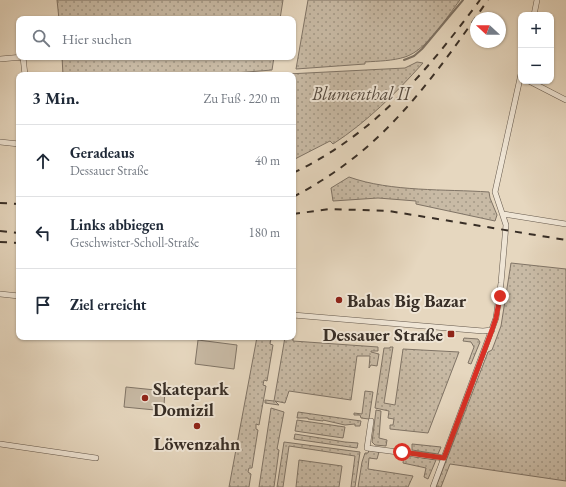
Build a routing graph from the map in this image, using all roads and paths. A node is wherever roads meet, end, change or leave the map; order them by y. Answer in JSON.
{"nodes":[{"id":1,"x":538,"y":0,"type":"edge"},
{"id":2,"x":535,"y":12,"type":"edge"},
{"id":3,"x":16,"y":58,"type":"edge"},
{"id":4,"x":0,"y":59,"type":"edge"},
{"id":5,"x":23,"y":60,"type":"edge"},
{"id":6,"x":25,"y":72,"type":"edge"},
{"id":7,"x":519,"y":84,"type":"edge"},
{"id":8,"x":535,"y":84,"type":"edge"},
{"id":9,"x":566,"y":100,"type":"edge"},
{"id":10,"x":0,"y":142,"type":"edge"},
{"id":11,"x":16,"y":144,"type":"edge"},
{"id":12,"x":503,"y":214,"type":"junction"},
{"id":13,"x":566,"y":224,"type":"edge"},
{"id":14,"x":0,"y":294,"type":"edge"},
{"id":15,"x":16,"y":296,"type":"edge"},
{"id":16,"x":296,"y":315,"type":"edge"},
{"id":17,"x":492,"y":330,"type":"junction"},
{"id":18,"x":371,"y":421,"type":"dead end"},
{"id":19,"x":0,"y":444,"type":"edge"},
{"id":20,"x":96,"y":458,"type":"dead end"},
{"id":21,"x":444,"y":458,"type":"junction"},
{"id":22,"x":433,"y":487,"type":"edge"}],
"edges":[{"from":1,"to":2,"type":"street"},
{"from":3,"to":4,"type":"street"},
{"from":5,"to":6,"type":"street"},
{"from":7,"to":12,"type":"street"},
{"from":8,"to":9,"type":"street"},
{"from":10,"to":11,"type":"street"},
{"from":12,"to":13,"type":"street"},
{"from":12,"to":17,"type":"street"},
{"from":14,"to":15,"type":"street"},
{"from":16,"to":17,"type":"street"},
{"from":17,"to":21,"type":"street"},
{"from":18,"to":21,"type":"street"},
{"from":19,"to":20,"type":"street"},
{"from":21,"to":22,"type":"street"}]}
